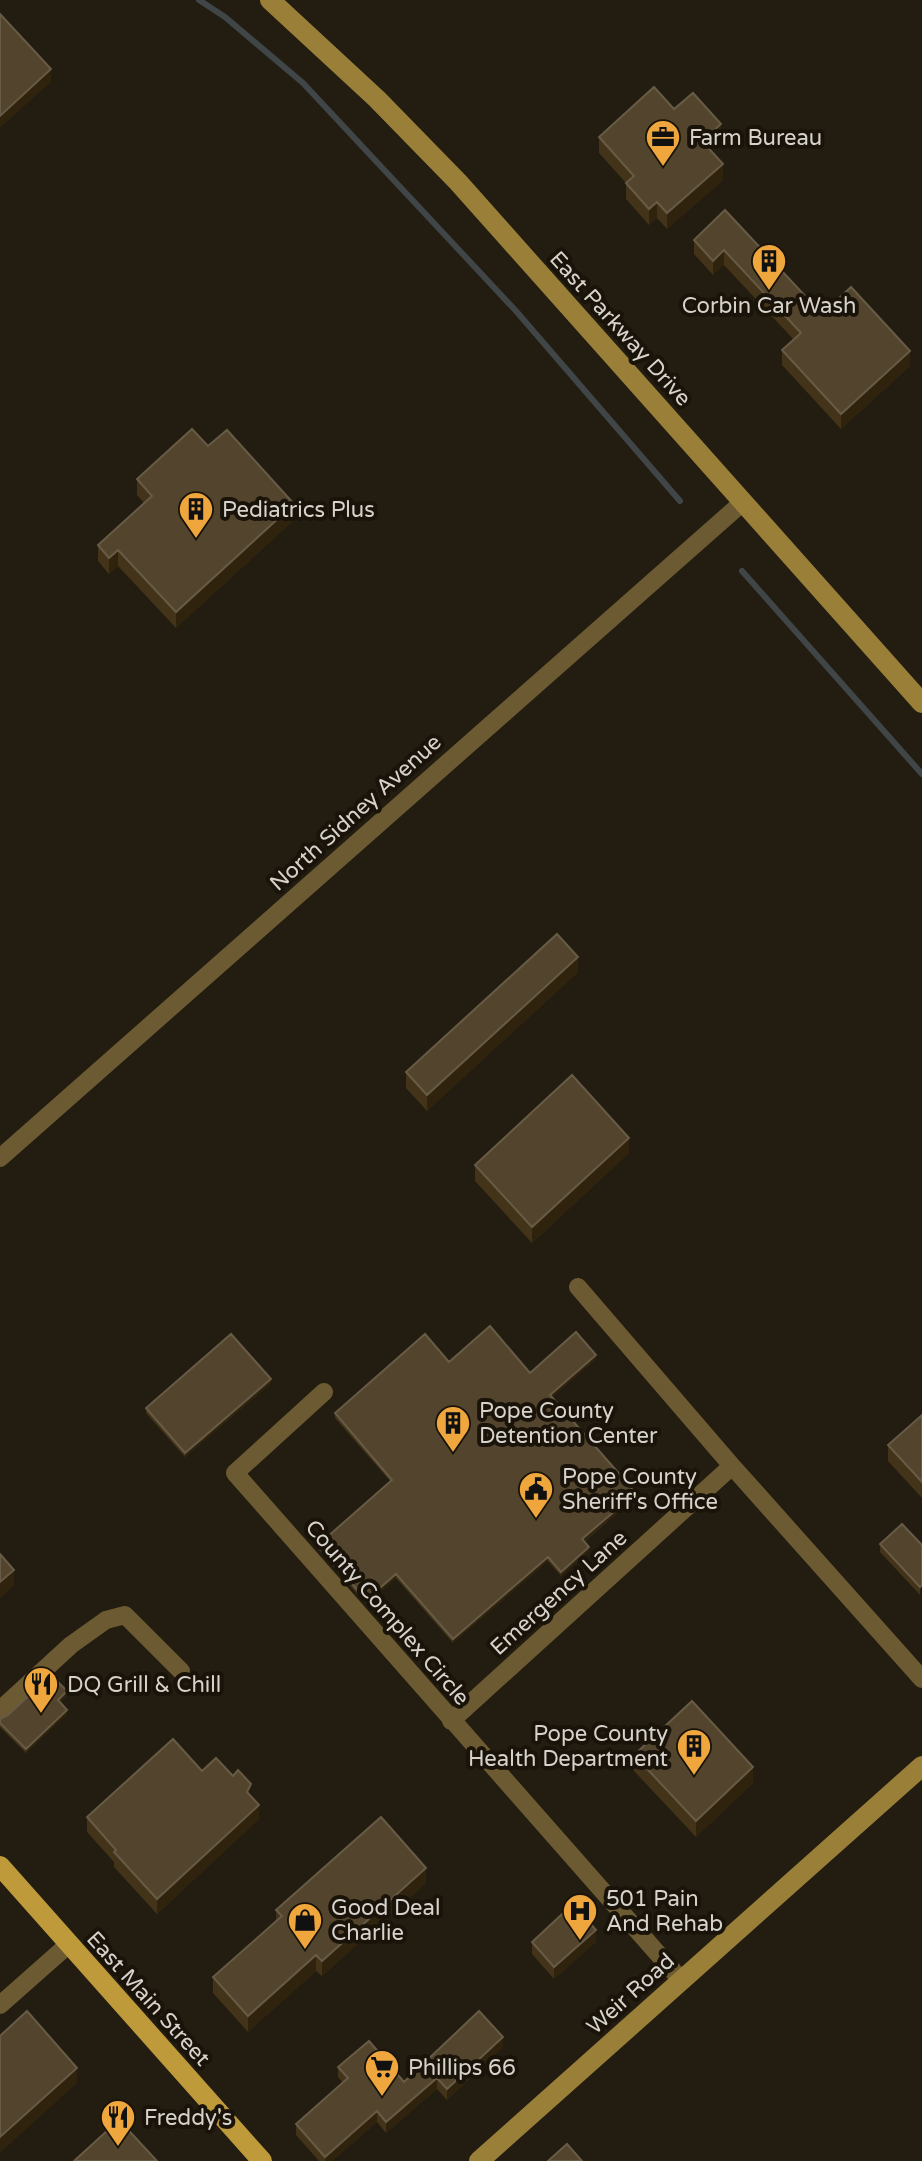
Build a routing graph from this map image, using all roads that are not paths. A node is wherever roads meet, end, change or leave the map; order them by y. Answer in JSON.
{"nodes":[{"id":1,"x":270,"y":0,"type":"edge"},
{"id":2,"x":743,"y":502,"type":"junction"},
{"id":3,"x":922,"y":703,"type":"edge"},
{"id":4,"x":0,"y":1158,"type":"edge"},
{"id":5,"x":578,"y":1287,"type":"dead end"},
{"id":6,"x":324,"y":1392,"type":"dead end"},
{"id":7,"x":732,"y":1466,"type":"junction"},
{"id":8,"x":181,"y":1671,"type":"dead end"},
{"id":9,"x":922,"y":1679,"type":"edge"},
{"id":10,"x":0,"y":1710,"type":"edge"},
{"id":11,"x":451,"y":1721,"type":"junction"},
{"id":12,"x":922,"y":1766,"type":"edge"},
{"id":13,"x":0,"y":1866,"type":"edge"},
{"id":14,"x":69,"y":1944,"type":"junction"},
{"id":15,"x":681,"y":1980,"type":"junction"},
{"id":16,"x":0,"y":2005,"type":"edge"},
{"id":17,"x":262,"y":2161,"type":"edge"},
{"id":18,"x":479,"y":2161,"type":"edge"}],
"edges":[{"from":1,"to":2,"type":"main road","name":"East Parkway Drive"},
{"from":2,"to":3,"type":"main road","name":"East Parkway Drive"},
{"from":2,"to":4,"type":"street","name":"North Sidney Avenue"},
{"from":5,"to":7,"type":"street"},
{"from":6,"to":11,"type":"street","name":"County Complex Circle"},
{"from":7,"to":9,"type":"street"},
{"from":7,"to":11,"type":"street","name":"Emergency Lane"},
{"from":8,"to":10,"type":"street"},
{"from":11,"to":15,"type":"street","name":"County Complex Circle"},
{"from":12,"to":15,"type":"main road","name":"Weir Road"},
{"from":13,"to":14,"type":"main road","name":"East Main Street"},
{"from":14,"to":16,"type":"street"},
{"from":14,"to":17,"type":"main road","name":"East Main Street"},
{"from":15,"to":18,"type":"main road","name":"Weir Road"}]}
